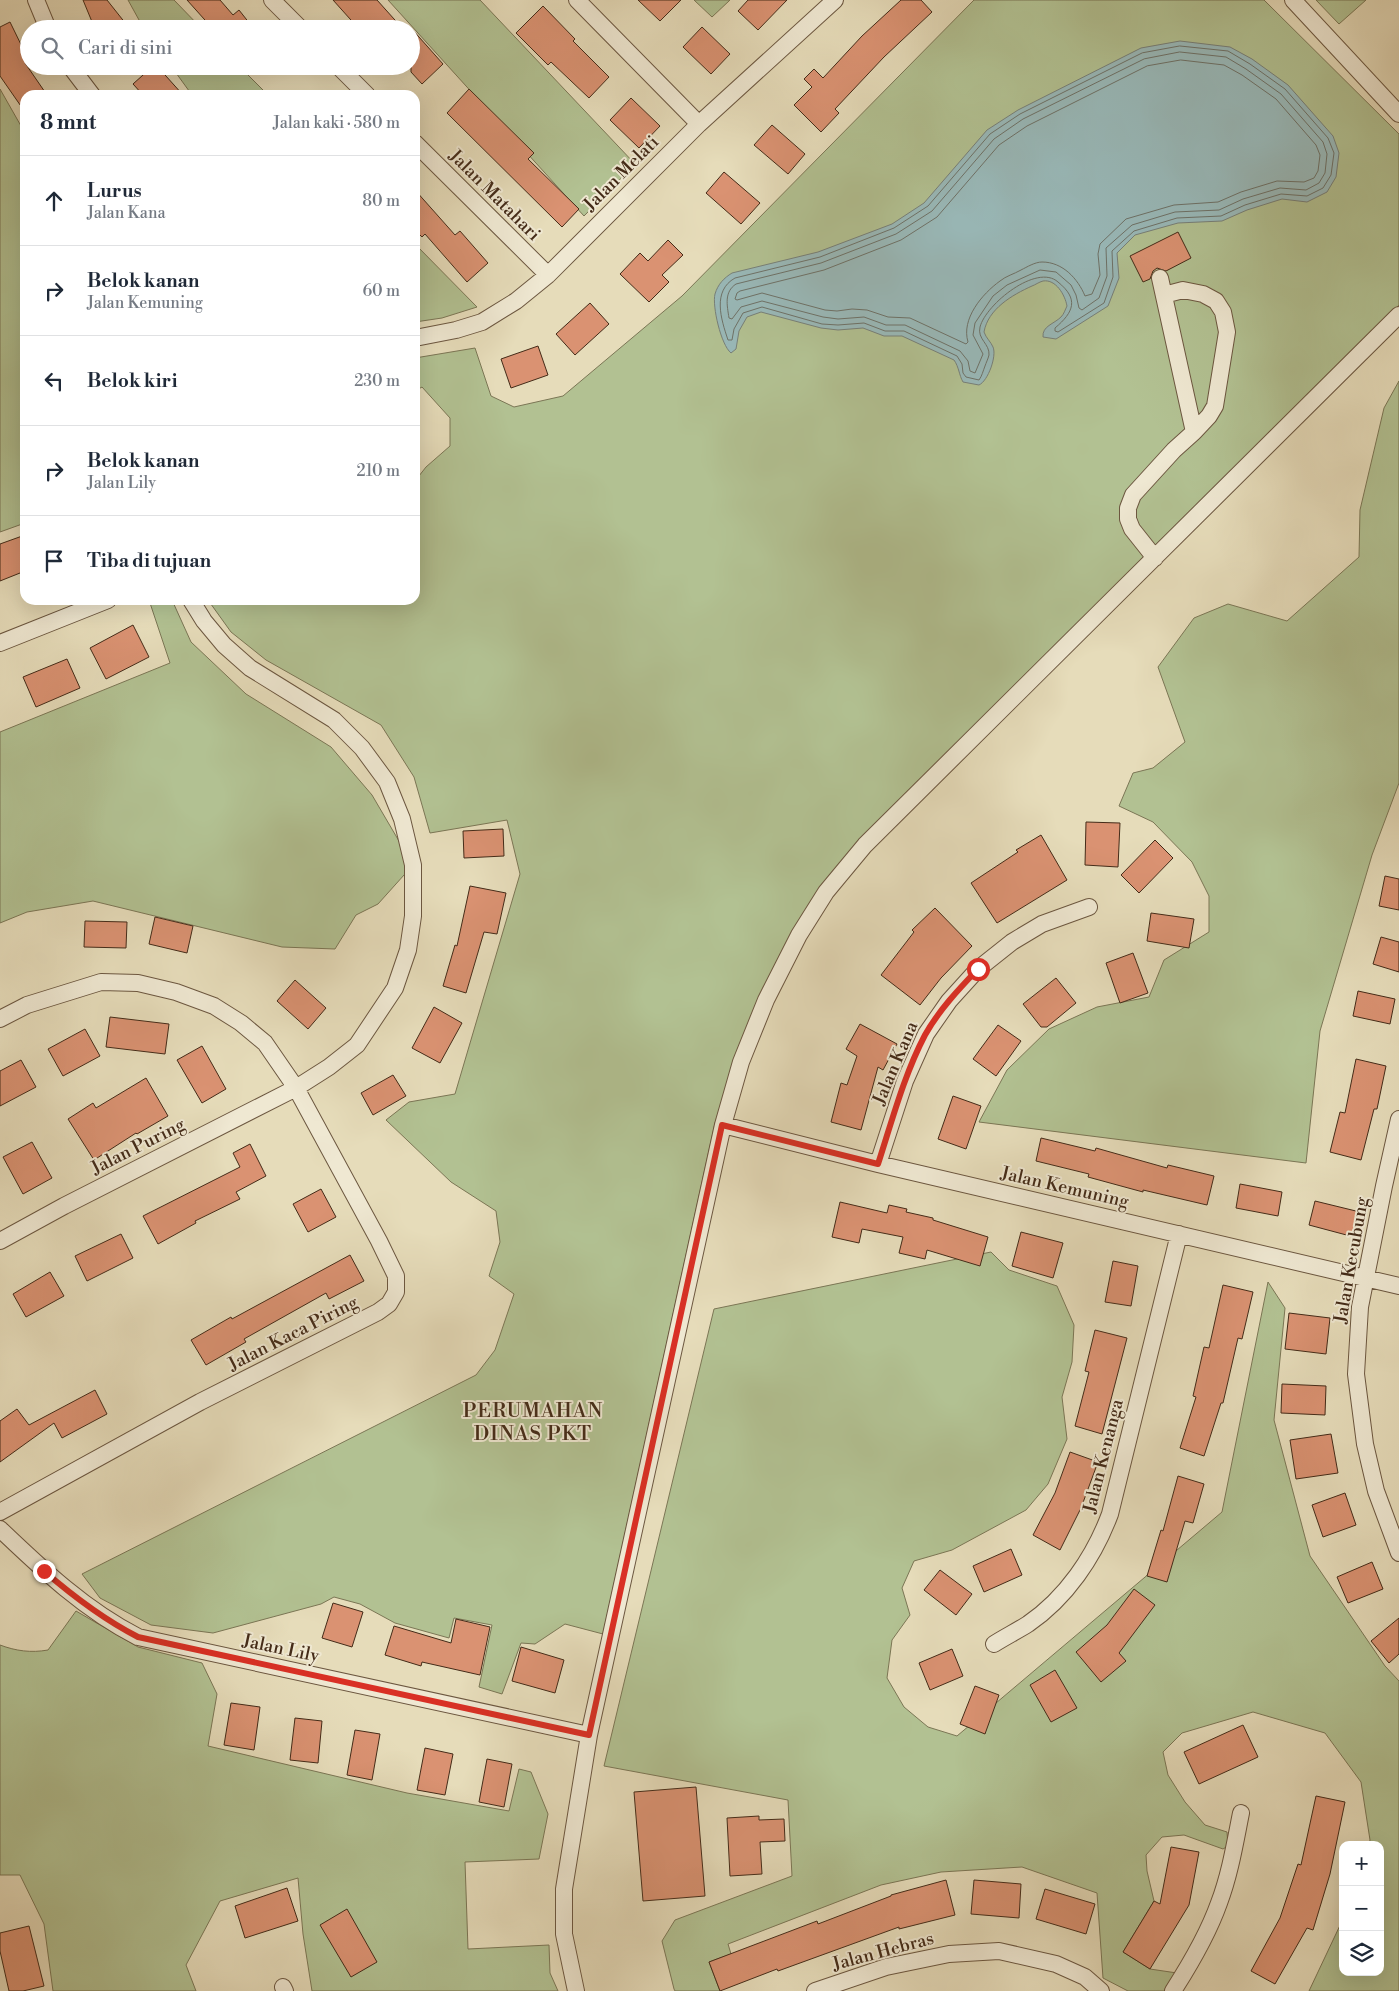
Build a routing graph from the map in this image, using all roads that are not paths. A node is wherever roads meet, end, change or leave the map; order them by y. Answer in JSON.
{"nodes":[{"id":1,"x":36,"y":0,"type":"edge"},
{"id":2,"x":272,"y":0,"type":"edge"},
{"id":3,"x":577,"y":0,"type":"edge"},
{"id":4,"x":835,"y":0,"type":"edge"},
{"id":5,"x":1293,"y":0,"type":"edge"},
{"id":6,"x":44,"y":20,"type":"edge"},
{"id":7,"x":292,"y":20,"type":"edge"},
{"id":8,"x":77,"y":75,"type":"edge"},
{"id":9,"x":347,"y":75,"type":"edge"},
{"id":10,"x":88,"y":90,"type":"edge"},
{"id":11,"x":362,"y":90,"type":"edge"},
{"id":12,"x":1399,"y":114,"type":"edge"},
{"id":13,"x":699,"y":124,"type":"junction"},
{"id":14,"x":420,"y":148,"type":"edge"},
{"id":15,"x":548,"y":275,"type":"junction"},
{"id":16,"x":1160,"y":278,"type":"dead end"},
{"id":17,"x":1164,"y":295,"type":"junction"},
{"id":18,"x":1399,"y":315,"type":"edge"},
{"id":19,"x":420,"y":337,"type":"edge"},
{"id":20,"x":1194,"y":432,"type":"junction"},
{"id":21,"x":1155,"y":558,"type":"junction"},
{"id":22,"x":95,"y":605,"type":"edge"},
{"id":23,"x":194,"y":605,"type":"edge"},
{"id":24,"x":0,"y":643,"type":"edge"},
{"id":25,"x":1089,"y":908,"type":"dead end"},
{"id":26,"x":0,"y":1019,"type":"edge"},
{"id":27,"x":296,"y":1088,"type":"junction"},
{"id":28,"x":1399,"y":1119,"type":"edge"},
{"id":29,"x":722,"y":1125,"type":"junction"},
{"id":30,"x":878,"y":1164,"type":"junction"},
{"id":31,"x":1179,"y":1234,"type":"junction"},
{"id":32,"x":0,"y":1242,"type":"edge"},
{"id":33,"x":1365,"y":1278,"type":"junction"},
{"id":34,"x":1399,"y":1286,"type":"edge"},
{"id":35,"x":0,"y":1512,"type":"edge"},
{"id":36,"x":0,"y":1529,"type":"edge"},
{"id":37,"x":1399,"y":1553,"type":"edge"},
{"id":38,"x":994,"y":1644,"type":"dead end"},
{"id":39,"x":589,"y":1735,"type":"junction"},
{"id":40,"x":1241,"y":1813,"type":"dead end"},
{"id":41,"x":576,"y":1991,"type":"edge"},
{"id":42,"x":815,"y":1991,"type":"edge"},
{"id":43,"x":1101,"y":1991,"type":"edge"},
{"id":44,"x":1173,"y":1991,"type":"edge"}],
"edges":[{"from":1,"to":6,"type":"street"},
{"from":2,"to":7,"type":"street"},
{"from":3,"to":13,"type":"street"},
{"from":4,"to":13,"type":"street","name":"Jalan Melati"},
{"from":5,"to":12,"type":"street"},
{"from":8,"to":10,"type":"street"},
{"from":9,"to":11,"type":"street"},
{"from":13,"to":15,"type":"street","name":"Jalan Melati"},
{"from":14,"to":15,"type":"street","name":"Jalan Matahari"},
{"from":15,"to":19,"type":"street","name":"Jalan Melati"},
{"from":16,"to":17,"type":"street"},
{"from":17,"to":20,"type":"street"},
{"from":17,"to":20,"type":"street"},
{"from":18,"to":21,"type":"street"},
{"from":20,"to":21,"type":"street"},
{"from":21,"to":29,"type":"street"},
{"from":22,"to":24,"type":"street"},
{"from":23,"to":27,"type":"street","name":"Jalan Puring"},
{"from":25,"to":30,"type":"street","name":"Jalan Kana"},
{"from":26,"to":27,"type":"street","name":"Jalan Kaca Piring"},
{"from":27,"to":32,"type":"street","name":"Jalan Puring"},
{"from":27,"to":35,"type":"street","name":"Jalan Kaca Piring"},
{"from":28,"to":33,"type":"street","name":"Jalan Kecubung"},
{"from":29,"to":30,"type":"street","name":"Jalan Kemuning"},
{"from":29,"to":39,"type":"street"},
{"from":30,"to":31,"type":"street","name":"Jalan Kemuning"},
{"from":31,"to":33,"type":"street","name":"Jalan Kemuning"},
{"from":31,"to":38,"type":"street","name":"Jalan Kenanga"},
{"from":33,"to":34,"type":"street","name":"Jalan Kemuning"},
{"from":33,"to":37,"type":"street","name":"Jalan Kecubung"},
{"from":36,"to":39,"type":"street","name":"Jalan Lily"},
{"from":39,"to":41,"type":"street"},
{"from":40,"to":44,"type":"street"},
{"from":42,"to":43,"type":"street","name":"Jalan Hebras"}]}
